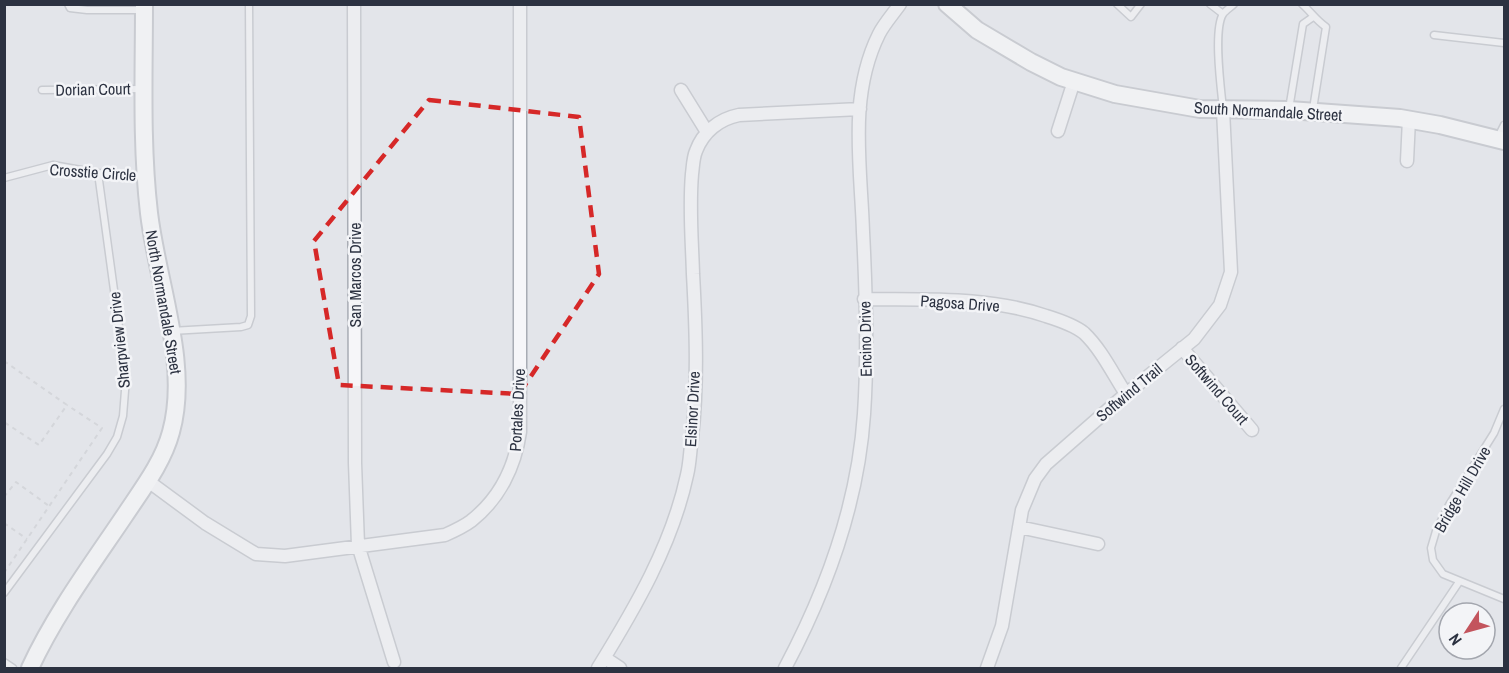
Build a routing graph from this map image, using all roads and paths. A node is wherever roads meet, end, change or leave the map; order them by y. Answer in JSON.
{"nodes":[{"id":1,"x":68,"y":4,"type":"edge"},
{"id":2,"x":249,"y":4,"type":"edge"},
{"id":3,"x":354,"y":4,"type":"edge"},
{"id":4,"x":520,"y":4,"type":"edge"},
{"id":5,"x":900,"y":4,"type":"edge"},
{"id":6,"x":947,"y":4,"type":"edge"},
{"id":7,"x":1117,"y":4,"type":"edge"},
{"id":8,"x":1141,"y":4,"type":"edge"},
{"id":9,"x":1210,"y":4,"type":"edge"},
{"id":10,"x":1234,"y":4,"type":"edge"},
{"id":11,"x":1302,"y":4,"type":"edge"},
{"id":12,"x":144,"y":7,"type":"edge"},
{"id":13,"x":1223,"y":14,"type":"junction"},
{"id":14,"x":1313,"y":17,"type":"junction"},
{"id":15,"x":1434,"y":35,"type":"dead end"},
{"id":16,"x":1504,"y":43,"type":"edge"},
{"id":17,"x":1074,"y":81,"type":"junction"},
{"id":18,"x":144,"y":88,"type":"junction"},
{"id":19,"x":42,"y":90,"type":"dead end"},
{"id":20,"x":681,"y":90,"type":"dead end"},
{"id":21,"x":860,"y":109,"type":"junction"},
{"id":22,"x":1223,"y":110,"type":"junction"},
{"id":23,"x":1289,"y":110,"type":"junction"},
{"id":24,"x":1313,"y":112,"type":"junction"},
{"id":25,"x":1408,"y":119,"type":"junction"},
{"id":26,"x":1058,"y":131,"type":"dead end"},
{"id":27,"x":707,"y":132,"type":"junction"},
{"id":28,"x":1502,"y":135,"type":"edge"},
{"id":29,"x":1407,"y":161,"type":"dead end"},
{"id":30,"x":98,"y":173,"type":"junction"},
{"id":31,"x":146,"y":176,"type":"junction"},
{"id":32,"x":4,"y":178,"type":"edge"},
{"id":33,"x":864,"y":298,"type":"junction"},
{"id":34,"x":171,"y":331,"type":"junction"},
{"id":35,"x":1182,"y":348,"type":"junction"},
{"id":36,"x":4,"y":361,"type":"edge"},
{"id":37,"x":1126,"y":394,"type":"junction"},
{"id":38,"x":68,"y":405,"type":"junction"},
{"id":39,"x":1504,"y":411,"type":"edge"},
{"id":40,"x":4,"y":422,"type":"edge"},
{"id":41,"x":1252,"y":430,"type":"dead end"},
{"id":42,"x":148,"y":481,"type":"junction"},
{"id":43,"x":4,"y":498,"type":"edge"},
{"id":44,"x":50,"y":506,"type":"junction"},
{"id":45,"x":4,"y":523,"type":"edge"},
{"id":46,"x":1019,"y":527,"type":"junction"},
{"id":47,"x":27,"y":539,"type":"junction"},
{"id":48,"x":1098,"y":544,"type":"dead end"},
{"id":49,"x":358,"y":545,"type":"junction"},
{"id":50,"x":4,"y":573,"type":"edge"},
{"id":51,"x":1459,"y":582,"type":"junction"},
{"id":52,"x":4,"y":593,"type":"edge"},
{"id":53,"x":1504,"y":599,"type":"edge"},
{"id":54,"x":394,"y":662,"type":"dead end"},
{"id":55,"x":4,"y":663,"type":"edge"},
{"id":56,"x":601,"y":663,"type":"edge"},
{"id":57,"x":35,"y":667,"type":"edge"},
{"id":58,"x":13,"y":669,"type":"edge"},
{"id":59,"x":620,"y":669,"type":"edge"},
{"id":60,"x":785,"y":669,"type":"edge"},
{"id":61,"x":987,"y":669,"type":"edge"},
{"id":62,"x":1401,"y":669,"type":"edge"}],
"edges":[{"from":1,"to":12,"type":"lane"},
{"from":2,"to":34,"type":"lane"},
{"from":3,"to":49,"type":"street","name":"San Marcos Drive"},
{"from":4,"to":49,"type":"street","name":"Portales Drive"},
{"from":5,"to":21,"type":"street","name":"Encino Drive"},
{"from":6,"to":17,"type":"street","name":"South Normandale Street"},
{"from":7,"to":8,"type":"lane"},
{"from":9,"to":13,"type":"lane"},
{"from":10,"to":13,"type":"lane"},
{"from":11,"to":14,"type":"lane"},
{"from":12,"to":18,"type":"street","name":"North Normandale Street"},
{"from":13,"to":22,"type":"lane"},
{"from":14,"to":23,"type":"lane"},
{"from":14,"to":24,"type":"lane"},
{"from":15,"to":16,"type":"lane"},
{"from":17,"to":22,"type":"street","name":"South Normandale Street"},
{"from":17,"to":26,"type":"street"},
{"from":18,"to":19,"type":"lane","name":"Dorian Court"},
{"from":18,"to":31,"type":"street","name":"North Normandale Street"},
{"from":20,"to":27,"type":"street"},
{"from":21,"to":27,"type":"street"},
{"from":21,"to":33,"type":"street","name":"Encino Drive"},
{"from":22,"to":23,"type":"street","name":"South Normandale Street"},
{"from":22,"to":35,"type":"street","name":"Softwind Trail"},
{"from":23,"to":24,"type":"street","name":"South Normandale Street"},
{"from":24,"to":25,"type":"street","name":"South Normandale Street"},
{"from":25,"to":28,"type":"street","name":"South Normandale Street"},
{"from":25,"to":29,"type":"street"},
{"from":27,"to":56,"type":"street","name":"Elsinor Drive"},
{"from":30,"to":31,"type":"lane","name":"Crosstie Circle"},
{"from":30,"to":32,"type":"lane","name":"Crosstie Circle"},
{"from":30,"to":52,"type":"lane","name":"Sharpview Drive"},
{"from":31,"to":34,"type":"street","name":"North Normandale Street"},
{"from":33,"to":37,"type":"street","name":"Pagosa Drive"},
{"from":33,"to":60,"type":"street","name":"Encino Drive"},
{"from":34,"to":42,"type":"street","name":"North Normandale Street"},
{"from":35,"to":37,"type":"street","name":"Softwind Trail"},
{"from":35,"to":41,"type":"street","name":"Softwind Court"},
{"from":36,"to":38,"type":"path"},
{"from":37,"to":46,"type":"street","name":"Softwind Trail"},
{"from":38,"to":40,"type":"path"},
{"from":38,"to":44,"type":"path"},
{"from":39,"to":51,"type":"lane","name":"Bridge Hill Drive"},
{"from":42,"to":49,"type":"street","name":"Portales Drive"},
{"from":42,"to":57,"type":"street","name":"North Normandale Street"},
{"from":43,"to":44,"type":"path"},
{"from":44,"to":47,"type":"path"},
{"from":45,"to":47,"type":"path"},
{"from":46,"to":48,"type":"street"},
{"from":46,"to":61,"type":"street","name":"Softwind Trail"},
{"from":47,"to":50,"type":"path"},
{"from":49,"to":54,"type":"street","name":"San Marcos Drive"},
{"from":51,"to":53,"type":"lane","name":"Bridge Hill Drive"},
{"from":51,"to":62,"type":"lane"},
{"from":55,"to":58,"type":"lane"},
{"from":56,"to":59,"type":"street"}]}
